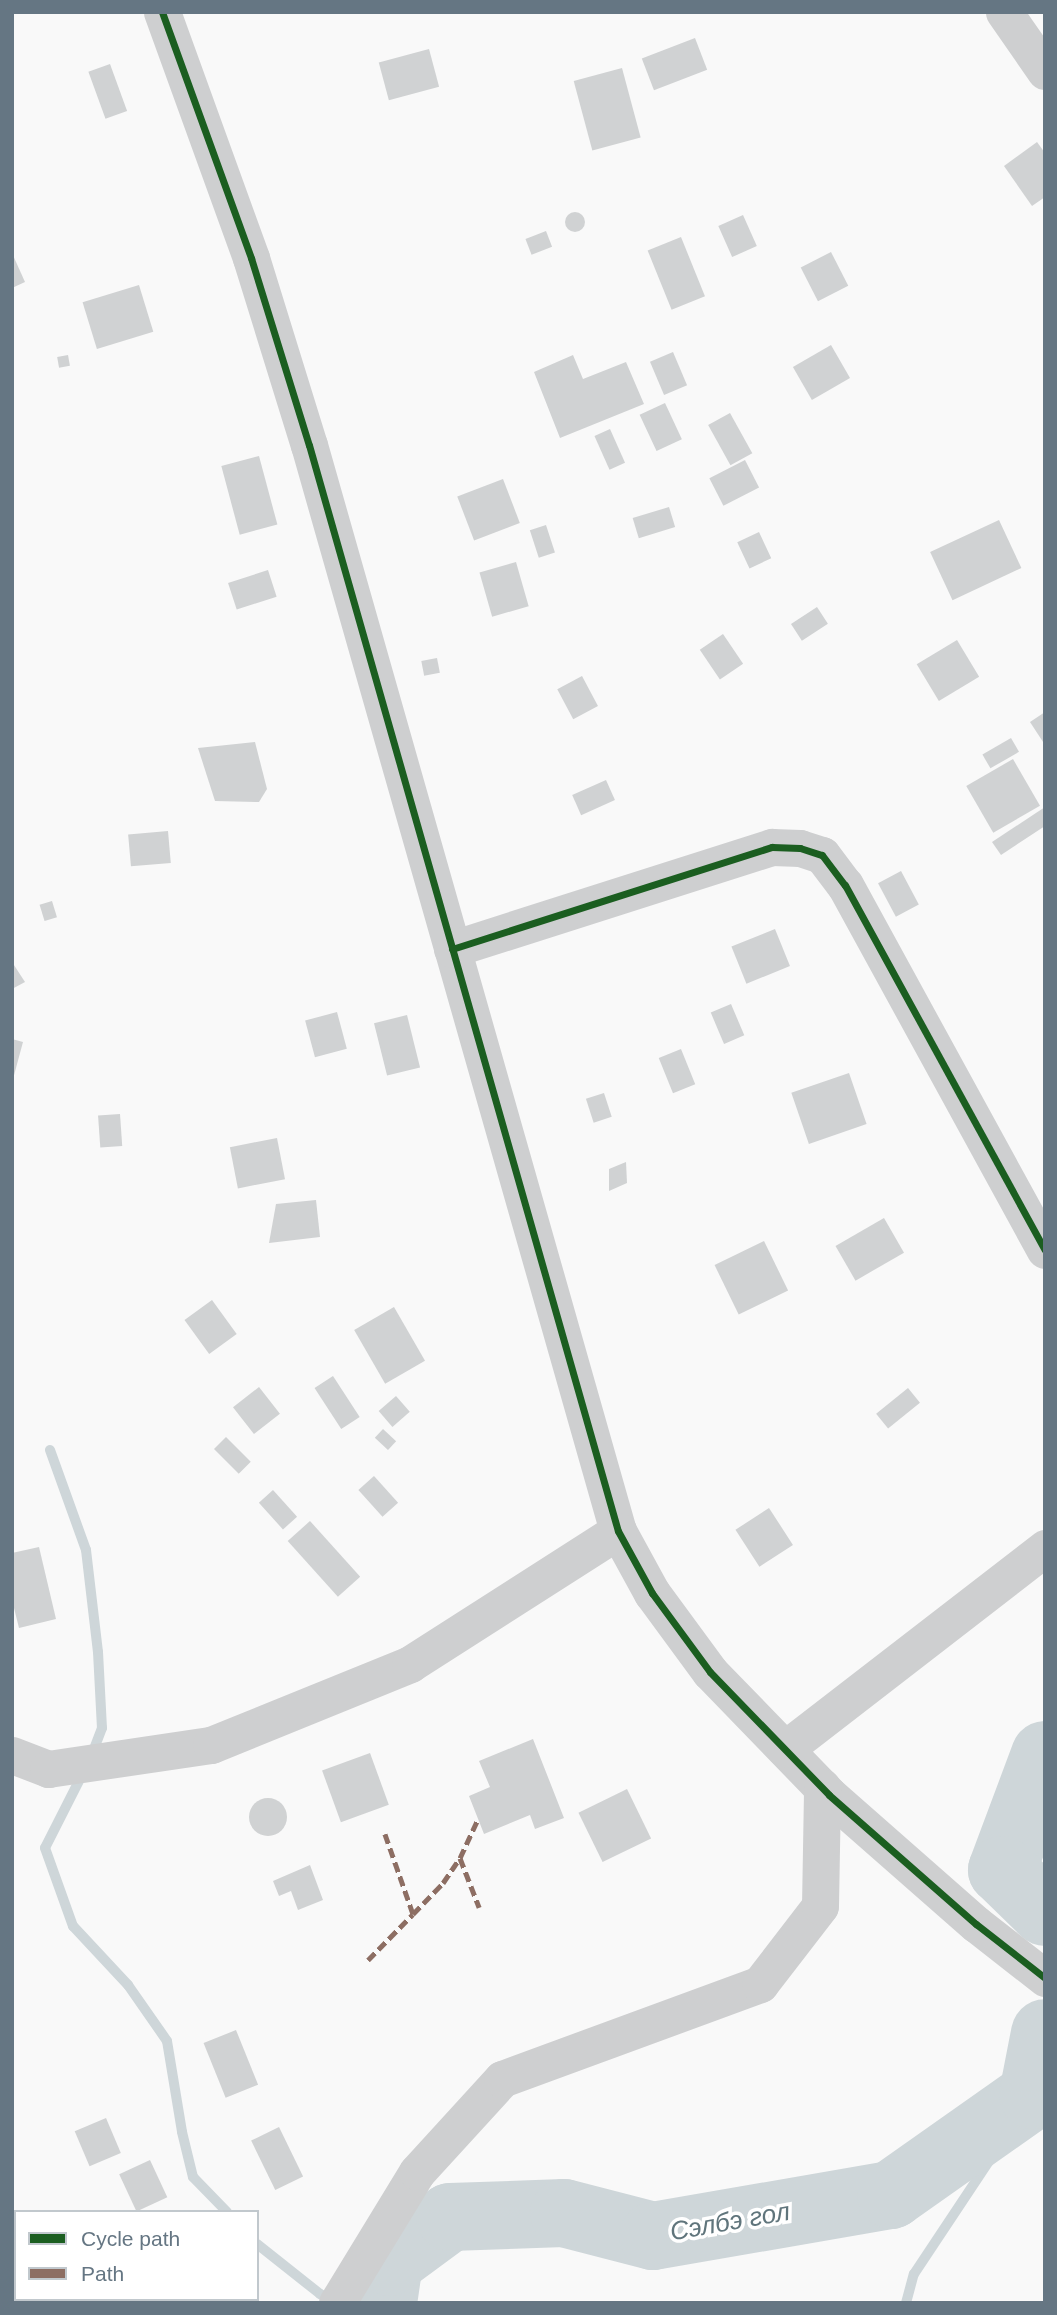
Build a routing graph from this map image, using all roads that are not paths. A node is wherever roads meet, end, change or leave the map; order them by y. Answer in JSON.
{"nodes":[{"id":1,"x":162,"y":12,"type":"edge"},
{"id":2,"x":1004,"y":12,"type":"edge"},
{"id":3,"x":1045,"y":71,"type":"edge"},
{"id":4,"x":452,"y":949,"type":"junction"},
{"id":5,"x":1045,"y":1250,"type":"edge"},
{"id":6,"x":618,"y":1531,"type":"junction"},
{"id":7,"x":1045,"y":1548,"type":"edge"},
{"id":8,"x":785,"y":1749,"type":"junction"},
{"id":9,"x":12,"y":1755,"type":"edge"},
{"id":10,"x":822,"y":1787,"type":"junction"},
{"id":11,"x":1045,"y":1978,"type":"edge"},
{"id":12,"x":337,"y":2303,"type":"edge"}],
"edges":[{"from":1,"to":4,"type":"street"},
{"from":2,"to":3,"type":"street"},
{"from":4,"to":5,"type":"street"},
{"from":4,"to":6,"type":"street"},
{"from":6,"to":8,"type":"street"},
{"from":6,"to":9,"type":"street"},
{"from":7,"to":8,"type":"street"},
{"from":8,"to":10,"type":"street"},
{"from":10,"to":11,"type":"street"},
{"from":10,"to":12,"type":"street"}]}
